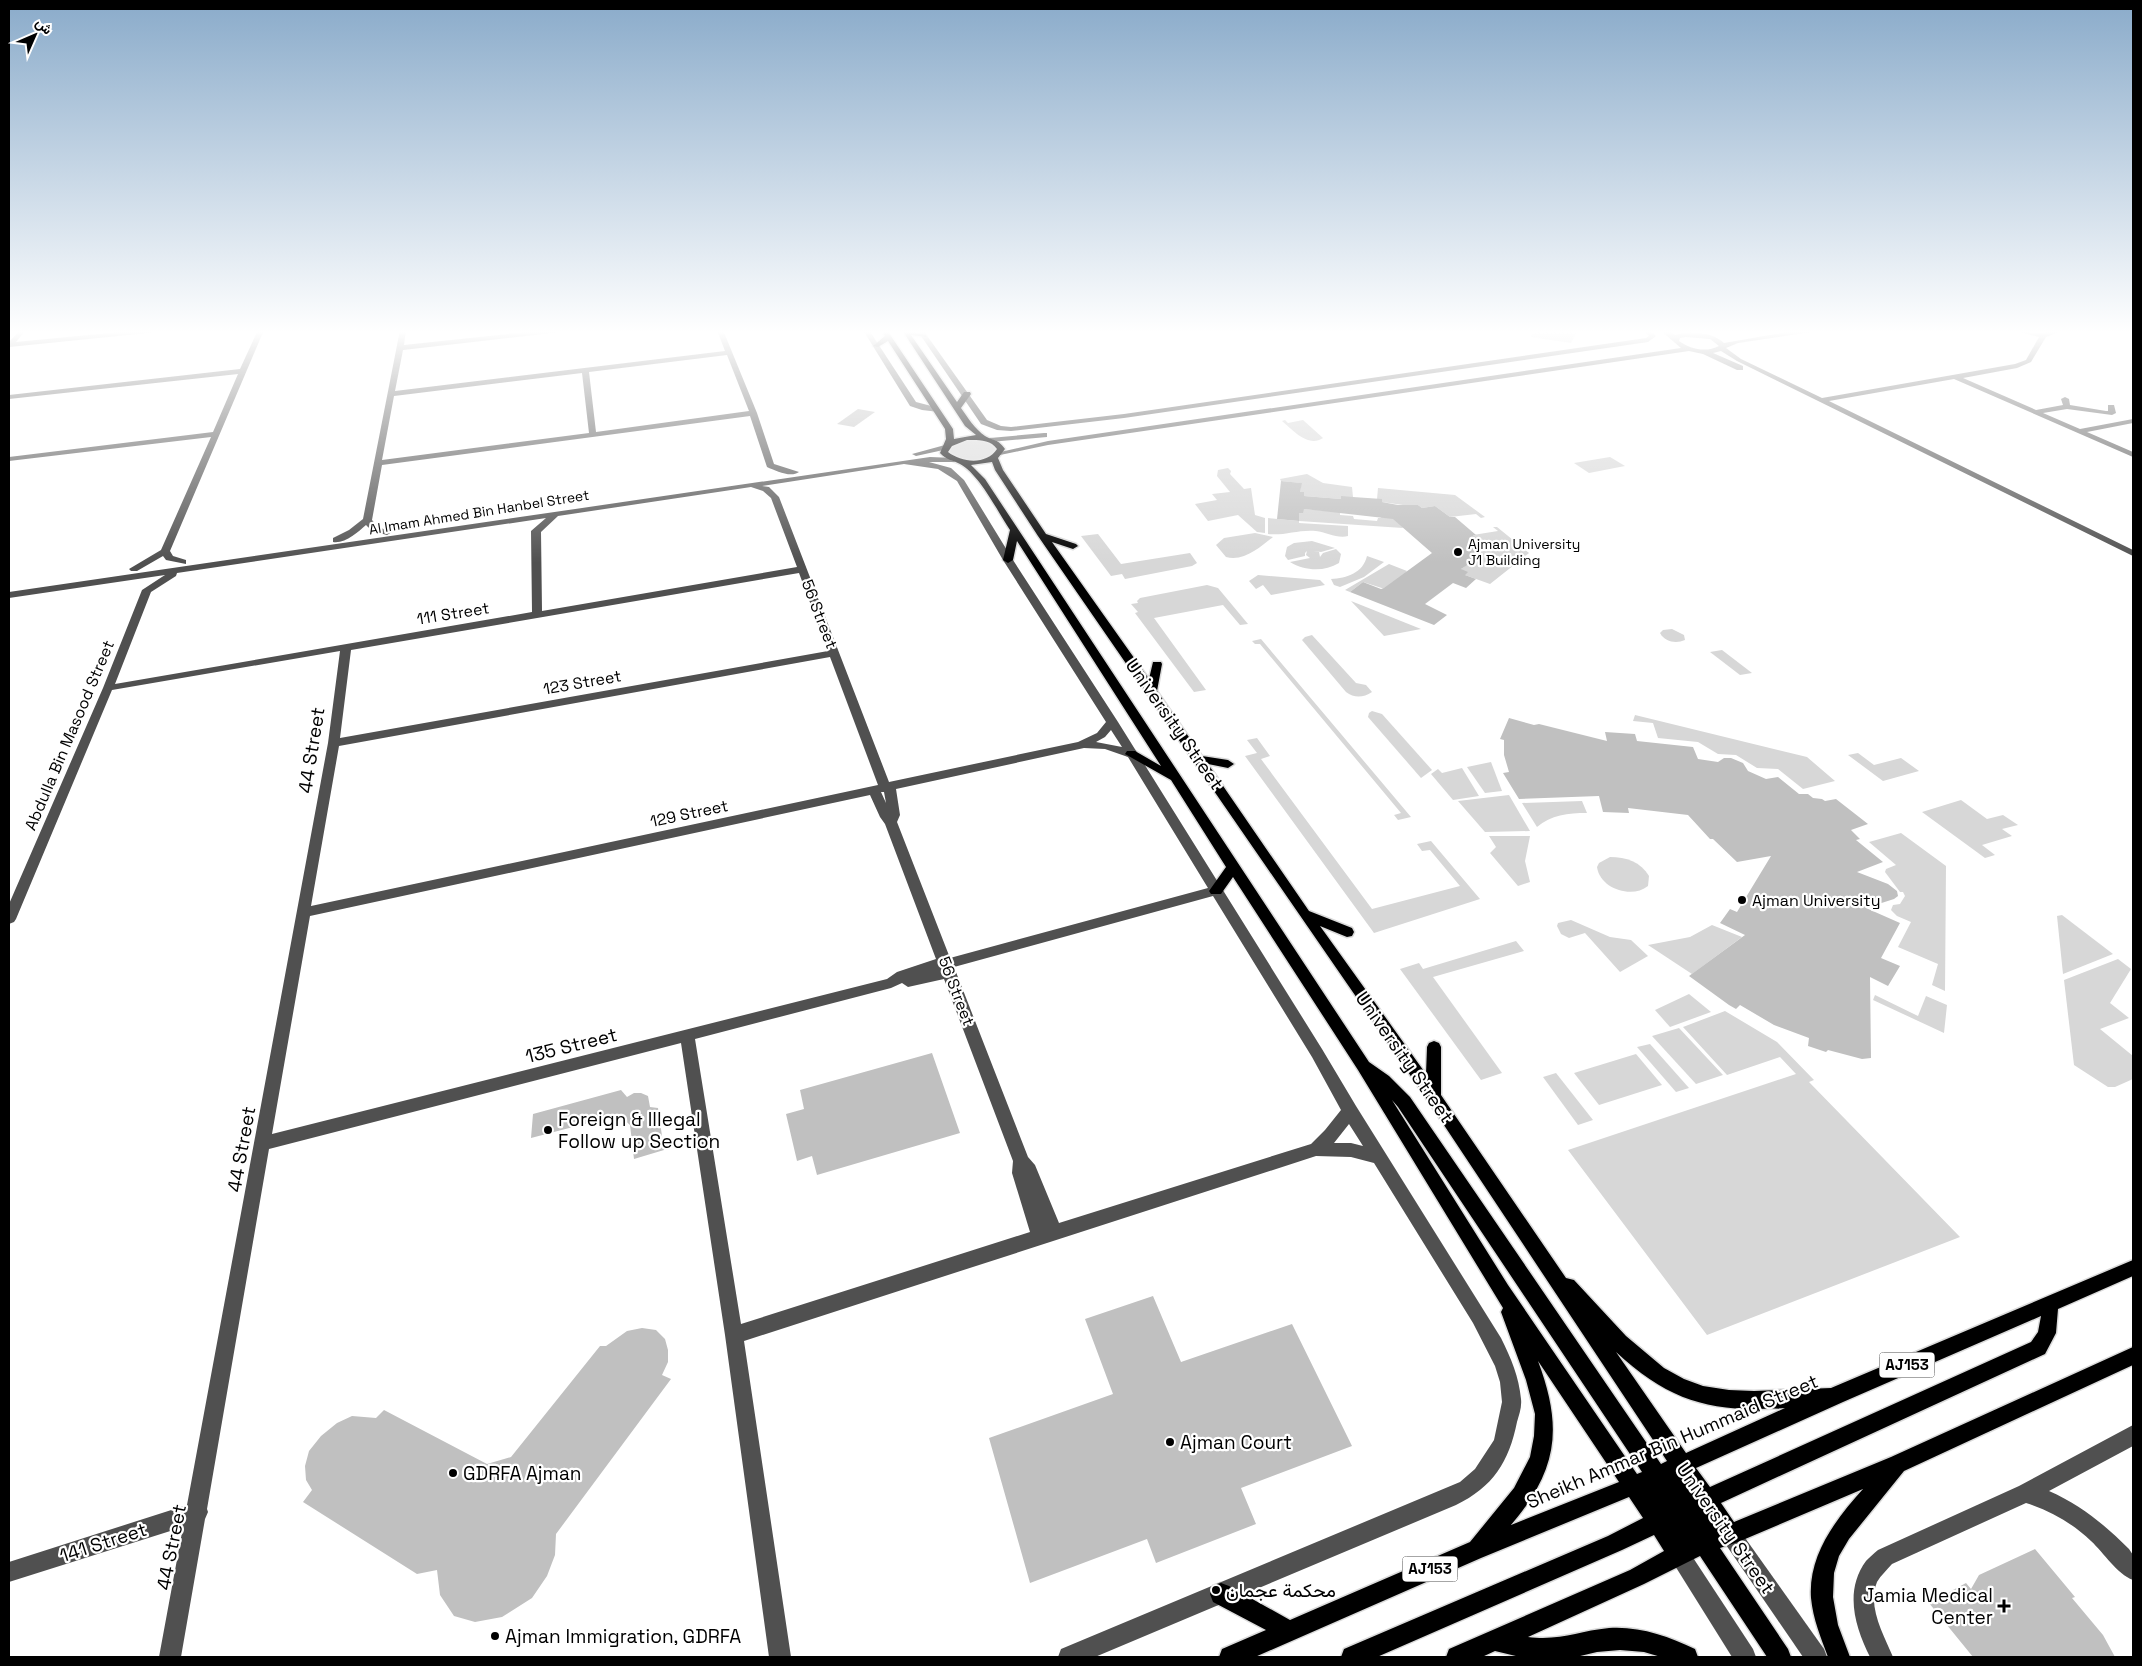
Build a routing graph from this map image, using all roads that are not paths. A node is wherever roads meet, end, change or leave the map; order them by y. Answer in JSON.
{"nodes":[{"id":1,"x":2111,"y":407,"type":"dead end"},
{"id":2,"x":227,"y":408,"type":"edge"},
{"id":3,"x":388,"y":408,"type":"edge"},
{"id":4,"x":590,"y":408,"type":"edge"},
{"id":5,"x":751,"y":408,"type":"edge"},
{"id":6,"x":921,"y":408,"type":"edge"},
{"id":7,"x":957,"y":408,"type":"edge"},
{"id":8,"x":975,"y":408,"type":"edge"},
{"id":9,"x":1179,"y":408,"type":"edge"},
{"id":10,"x":1235,"y":408,"type":"edge"},
{"id":11,"x":1289,"y":408,"type":"edge"},
{"id":12,"x":1838,"y":408,"type":"edge"},
{"id":13,"x":2025,"y":408,"type":"edge"},
{"id":14,"x":2050,"y":408,"type":"edge"},
{"id":15,"x":2087,"y":408,"type":"edge"},
{"id":16,"x":936,"y":410,"type":"joint"},
{"id":17,"x":2035,"y":412,"type":"junction"},
{"id":18,"x":753,"y":413,"type":"junction"},
{"id":19,"x":1124,"y":416,"type":"junction"},
{"id":20,"x":2133,"y":421,"type":"edge"},
{"id":21,"x":1121,"y":424,"type":"junction"},
{"id":22,"x":1034,"y":428,"type":"junction"},
{"id":23,"x":2080,"y":432,"type":"junction"},
{"id":24,"x":1062,"y":433,"type":"junction"},
{"id":25,"x":216,"y":434,"type":"junction"},
{"id":26,"x":593,"y":435,"type":"junction"},
{"id":27,"x":986,"y":439,"type":"junction"},
{"id":28,"x":946,"y":446,"type":"junction"},
{"id":29,"x":2133,"y":455,"type":"edge"},
{"id":30,"x":997,"y":456,"type":"junction"},
{"id":31,"x":9,"y":459,"type":"edge"},
{"id":32,"x":959,"y":461,"type":"junction"},
{"id":33,"x":904,"y":462,"type":"junction"},
{"id":34,"x":378,"y":463,"type":"junction"},
{"id":35,"x":760,"y":475,"type":"junction"},
{"id":36,"x":795,"y":475,"type":"junction"},
{"id":37,"x":775,"y":497,"type":"junction"},
{"id":38,"x":559,"y":513,"type":"junction"},
{"id":39,"x":367,"y":520,"type":"junction"},
{"id":40,"x":512,"y":520,"type":"junction"},
{"id":41,"x":536,"y":531,"type":"junction"},
{"id":42,"x":1014,"y":531,"type":"junction"},
{"id":43,"x":388,"y":532,"type":"junction"},
{"id":44,"x":1043,"y":536,"type":"junction"},
{"id":45,"x":336,"y":540,"type":"junction"},
{"id":46,"x":1073,"y":546,"type":"dead end"},
{"id":47,"x":165,"y":551,"type":"junction"},
{"id":48,"x":2132,"y":551,"type":"edge"},
{"id":49,"x":1008,"y":560,"type":"junction"},
{"id":50,"x":183,"y":566,"type":"junction"},
{"id":51,"x":803,"y":569,"type":"junction"},
{"id":52,"x":132,"y":573,"type":"junction"},
{"id":53,"x":9,"y":588,"type":"edge"},
{"id":54,"x":147,"y":590,"type":"junction"},
{"id":55,"x":9,"y":595,"type":"edge"},
{"id":56,"x":536,"y":615,"type":"junction"},
{"id":57,"x":346,"y":646,"type":"junction"},
{"id":58,"x":835,"y":653,"type":"junction"},
{"id":59,"x":1158,"y":664,"type":"dead end"},
{"id":60,"x":108,"y":688,"type":"junction"},
{"id":61,"x":1152,"y":690,"type":"junction"},
{"id":62,"x":1112,"y":722,"type":"junction"},
{"id":63,"x":334,"y":743,"type":"junction"},
{"id":64,"x":1082,"y":745,"type":"junction"},
{"id":65,"x":1131,"y":754,"type":"junction"},
{"id":66,"x":1199,"y":759,"type":"junction"},
{"id":67,"x":1228,"y":764,"type":"dead end"},
{"id":68,"x":1174,"y":778,"type":"junction"},
{"id":69,"x":883,"y":788,"type":"junction"},
{"id":70,"x":1232,"y":867,"type":"junction"},
{"id":71,"x":1216,"y":891,"type":"junction"},
{"id":72,"x":303,"y":913,"type":"junction"},
{"id":73,"x":1306,"y":915,"type":"junction"},
{"id":74,"x":9,"y":919,"type":"edge"},
{"id":75,"x":1347,"y":932,"type":"dead end"},
{"id":76,"x":947,"y":966,"type":"junction"},
{"id":77,"x":687,"y":1036,"type":"junction"},
{"id":78,"x":1434,"y":1047,"type":"dead end"},
{"id":79,"x":1363,"y":1066,"type":"junction"},
{"id":80,"x":1434,"y":1096,"type":"junction"},
{"id":81,"x":1350,"y":1111,"type":"junction"},
{"id":82,"x":262,"y":1144,"type":"junction"},
{"id":83,"x":1316,"y":1149,"type":"junction"},
{"id":84,"x":1380,"y":1158,"type":"junction"},
{"id":85,"x":1047,"y":1234,"type":"junction"},
{"id":86,"x":1536,"y":1249,"type":"junction"},
{"id":87,"x":2133,"y":1268,"type":"edge"},
{"id":88,"x":1502,"y":1291,"type":"junction"},
{"id":89,"x":2049,"y":1304,"type":"junction"},
{"id":90,"x":734,"y":1335,"type":"junction"},
{"id":91,"x":2133,"y":1356,"type":"edge"},
{"id":92,"x":1836,"y":1395,"type":"junction"},
{"id":93,"x":2133,"y":1435,"type":"edge"},
{"id":94,"x":1681,"y":1464,"type":"junction"},
{"id":95,"x":1898,"y":1464,"type":"junction"},
{"id":96,"x":1657,"y":1476,"type":"junction"},
{"id":97,"x":1633,"y":1486,"type":"junction"},
{"id":98,"x":2026,"y":1493,"type":"junction"},
{"id":99,"x":1681,"y":1510,"type":"junction"},
{"id":100,"x":198,"y":1512,"type":"junction"},
{"id":101,"x":1731,"y":1535,"type":"junction"},
{"id":102,"x":1705,"y":1545,"type":"junction"},
{"id":103,"x":1475,"y":1550,"type":"junction"},
{"id":104,"x":1679,"y":1554,"type":"junction"},
{"id":105,"x":2133,"y":1570,"type":"edge"},
{"id":106,"x":9,"y":1572,"type":"edge"},
{"id":107,"x":1221,"y":1594,"type":"junction"},
{"id":108,"x":1289,"y":1631,"type":"junction"},
{"id":109,"x":1494,"y":1640,"type":"junction"},
{"id":110,"x":170,"y":1657,"type":"edge"},
{"id":111,"x":780,"y":1657,"type":"edge"},
{"id":112,"x":1069,"y":1657,"type":"edge"},
{"id":113,"x":1230,"y":1657,"type":"edge"},
{"id":114,"x":1352,"y":1657,"type":"edge"},
{"id":115,"x":1457,"y":1657,"type":"edge"},
{"id":116,"x":1687,"y":1657,"type":"edge"},
{"id":117,"x":1745,"y":1657,"type":"edge"},
{"id":118,"x":1780,"y":1657,"type":"edge"},
{"id":119,"x":1816,"y":1657,"type":"edge"},
{"id":120,"x":1838,"y":1657,"type":"edge"},
{"id":121,"x":1882,"y":1657,"type":"edge"}],
"edges":[{"from":1,"to":15,"type":"street"},
{"from":2,"to":25,"type":"street"},
{"from":3,"to":34,"type":"street"},
{"from":4,"to":26,"type":"street"},
{"from":5,"to":18,"type":"street"},
{"from":6,"to":16,"type":"street"},
{"from":7,"to":27,"type":"main road"},
{"from":8,"to":22,"type":"street"},
{"from":9,"to":19,"type":"street"},
{"from":10,"to":21,"type":"street"},
{"from":11,"to":30,"type":"street"},
{"from":12,"to":48,"type":"street"},
{"from":13,"to":17,"type":"street"},
{"from":14,"to":17,"type":"street"},
{"from":16,"to":28,"type":"main road"},
{"from":17,"to":23,"type":"street"},
{"from":18,"to":26,"type":"street"},
{"from":18,"to":35,"type":"street"},
{"from":19,"to":21,"type":"street"},
{"from":19,"to":22,"type":"street"},
{"from":20,"to":23,"type":"street"},
{"from":21,"to":24,"type":"street"},
{"from":22,"to":24,"type":"street"},
{"from":23,"to":29,"type":"street"},
{"from":24,"to":27,"type":"street"},
{"from":25,"to":31,"type":"street"},
{"from":25,"to":47,"type":"street"},
{"from":26,"to":34,"type":"street"},
{"from":27,"to":28,"type":"main road"},
{"from":27,"to":30,"type":"main road","name":"University Street"},
{"from":28,"to":32,"type":"main road","name":"University Street"},
{"from":28,"to":36,"type":"street","name":"Al Imam Ahmed Bin Hanbel Street"},
{"from":30,"to":32,"type":"main road"},
{"from":30,"to":44,"type":"main road","name":"University Street"},
{"from":32,"to":33,"type":"street","name":"Al Imam Ahmed Bin Hanbel Street"},
{"from":32,"to":42,"type":"main road","name":"University Street"},
{"from":33,"to":36,"type":"street","name":"Al Imam Ahmed Bin Hanbel Street"},
{"from":33,"to":49,"type":"street"},
{"from":34,"to":39,"type":"street"},
{"from":35,"to":36,"type":"street","name":"Al Imam Ahmed Bin Hanbel Street"},
{"from":35,"to":36,"type":"street"},
{"from":35,"to":37,"type":"street"},
{"from":35,"to":38,"type":"street","name":"Al Imam Ahmed Bin Hanbel Street"},
{"from":35,"to":43,"type":"street","name":"Al Imam Ahmed Bin Hanbel Street"},
{"from":36,"to":37,"type":"street"},
{"from":37,"to":51,"type":"street","name":"56 Street"},
{"from":38,"to":40,"type":"street","name":"Al Imam Ahmed Bin Hanbel Street"},
{"from":38,"to":41,"type":"street"},
{"from":39,"to":43,"type":"street"},
{"from":39,"to":45,"type":"street"},
{"from":40,"to":41,"type":"street"},
{"from":40,"to":50,"type":"street","name":"Al Imam Ahmed Bin Hanbel Street"},
{"from":41,"to":56,"type":"street"},
{"from":42,"to":49,"type":"main road"},
{"from":42,"to":68,"type":"main road","name":"University Street"},
{"from":43,"to":45,"type":"street","name":"Al Imam Ahmed Bin Hanbel Street"},
{"from":44,"to":46,"type":"main road"},
{"from":44,"to":61,"type":"main road","name":"University Street"},
{"from":45,"to":50,"type":"street","name":"Al Imam Ahmed Bin Hanbel Street"},
{"from":47,"to":50,"type":"street"},
{"from":47,"to":52,"type":"street"},
{"from":49,"to":62,"type":"street"},
{"from":50,"to":52,"type":"street","name":"Al Imam Ahmed Bin Hanbel Street"},
{"from":50,"to":54,"type":"street"},
{"from":51,"to":56,"type":"street","name":"111 Street"},
{"from":51,"to":58,"type":"street","name":"56 Street"},
{"from":52,"to":53,"type":"street","name":"Al Imam Ahmed Bin Hanbel Street"},
{"from":52,"to":54,"type":"street"},
{"from":52,"to":55,"type":"street","name":"Al Imam Ahmed Bin Hanbel Street"},
{"from":54,"to":60,"type":"street","name":"Abdulla Bin Masood Street"},
{"from":56,"to":57,"type":"street","name":"111 Street"},
{"from":57,"to":60,"type":"street","name":"111 Street"},
{"from":57,"to":63,"type":"street","name":"44 Street"},
{"from":58,"to":63,"type":"street","name":"123 Street"},
{"from":58,"to":69,"type":"street","name":"56 Street"},
{"from":59,"to":61,"type":"main road"},
{"from":60,"to":74,"type":"street","name":"Abdulla Bin Masood Street"},
{"from":61,"to":66,"type":"main road","name":"University Street"},
{"from":62,"to":64,"type":"street","name":"129 Street"},
{"from":62,"to":65,"type":"street"},
{"from":63,"to":72,"type":"street","name":"44 Street"},
{"from":64,"to":65,"type":"street","name":"129 Street"},
{"from":64,"to":69,"type":"street","name":"129 Street"},
{"from":65,"to":68,"type":"main road"},
{"from":65,"to":71,"type":"street"},
{"from":66,"to":67,"type":"main road"},
{"from":66,"to":73,"type":"main road","name":"University Street"},
{"from":68,"to":70,"type":"main road","name":"University Street"},
{"from":69,"to":72,"type":"street","name":"129 Street"},
{"from":69,"to":76,"type":"street","name":"56 Street"},
{"from":70,"to":71,"type":"main road"},
{"from":70,"to":79,"type":"main road","name":"University Street"},
{"from":71,"to":76,"type":"street","name":"135 Street"},
{"from":71,"to":81,"type":"street"},
{"from":72,"to":82,"type":"street","name":"44 Street"},
{"from":73,"to":75,"type":"main road"},
{"from":73,"to":80,"type":"main road","name":"University Street"},
{"from":76,"to":77,"type":"street","name":"135 Street"},
{"from":76,"to":85,"type":"street","name":"56 Street"},
{"from":77,"to":82,"type":"street","name":"135 Street"},
{"from":77,"to":90,"type":"street"},
{"from":78,"to":80,"type":"main road"},
{"from":79,"to":88,"type":"main road","name":"University Street"},
{"from":79,"to":96,"type":"main road"},
{"from":80,"to":86,"type":"main road","name":"University Street"},
{"from":81,"to":83,"type":"street"},
{"from":81,"to":84,"type":"street"},
{"from":82,"to":100,"type":"street","name":"44 Street"},
{"from":83,"to":84,"type":"street"},
{"from":83,"to":85,"type":"street"},
{"from":84,"to":107,"type":"street"},
{"from":85,"to":90,"type":"street"},
{"from":86,"to":92,"type":"main road"},
{"from":86,"to":94,"type":"main road","name":"University Street"},
{"from":87,"to":89,"type":"main road","name":"Sheikh Ammar Bin Hummaid Street","number":"AJ153"},
{"from":88,"to":97,"type":"main road","name":"University Street"},
{"from":88,"to":103,"type":"main road"},
{"from":89,"to":92,"type":"main road","name":"Sheikh Ammar Bin Hummaid Street","number":"AJ153"},
{"from":89,"to":99,"type":"main road"},
{"from":90,"to":111,"type":"street"},
{"from":91,"to":95,"type":"main road"},
{"from":92,"to":94,"type":"main road","name":"Sheikh Ammar Bin Hummaid Street","number":"AJ153"},
{"from":93,"to":98,"type":"street"},
{"from":94,"to":96,"type":"main road","name":"Sheikh Ammar Bin Hummaid Street","number":"AJ153"},
{"from":94,"to":99,"type":"main road","name":"University Street"},
{"from":94,"to":99,"type":"main road"},
{"from":95,"to":101,"type":"main road"},
{"from":95,"to":120,"type":"main road"},
{"from":96,"to":97,"type":"main road","name":"Sheikh Ammar Bin Hummaid Street","number":"AJ153"},
{"from":96,"to":99,"type":"main road"},
{"from":97,"to":99,"type":"main road"},
{"from":97,"to":103,"type":"main road","name":"Sheikh Ammar Bin Hummaid Street","number":"AJ153"},
{"from":98,"to":105,"type":"street"},
{"from":98,"to":121,"type":"street"},
{"from":99,"to":101,"type":"main road","name":"University Street"},
{"from":99,"to":102,"type":"main road"},
{"from":99,"to":104,"type":"main road","name":"University Street"},
{"from":99,"to":114,"type":"main road"},
{"from":100,"to":106,"type":"street","name":"141 Street"},
{"from":100,"to":110,"type":"street","name":"44 Street"},
{"from":101,"to":102,"type":"main road"},
{"from":101,"to":119,"type":"street","name":"University Street"},
{"from":102,"to":104,"type":"main road"},
{"from":102,"to":118,"type":"main road"},
{"from":103,"to":108,"type":"main road","name":"Sheikh Ammar Bin Hummaid Street","number":"AJ153"},
{"from":104,"to":109,"type":"main road"},
{"from":104,"to":117,"type":"street","name":"University Street"},
{"from":107,"to":108,"type":"main road"},
{"from":107,"to":112,"type":"street"},
{"from":108,"to":113,"type":"main road","name":"Sheikh Ammar Bin Hummaid Street","number":"AJ153"},
{"from":109,"to":115,"type":"main road"},
{"from":109,"to":116,"type":"main road"}]}
